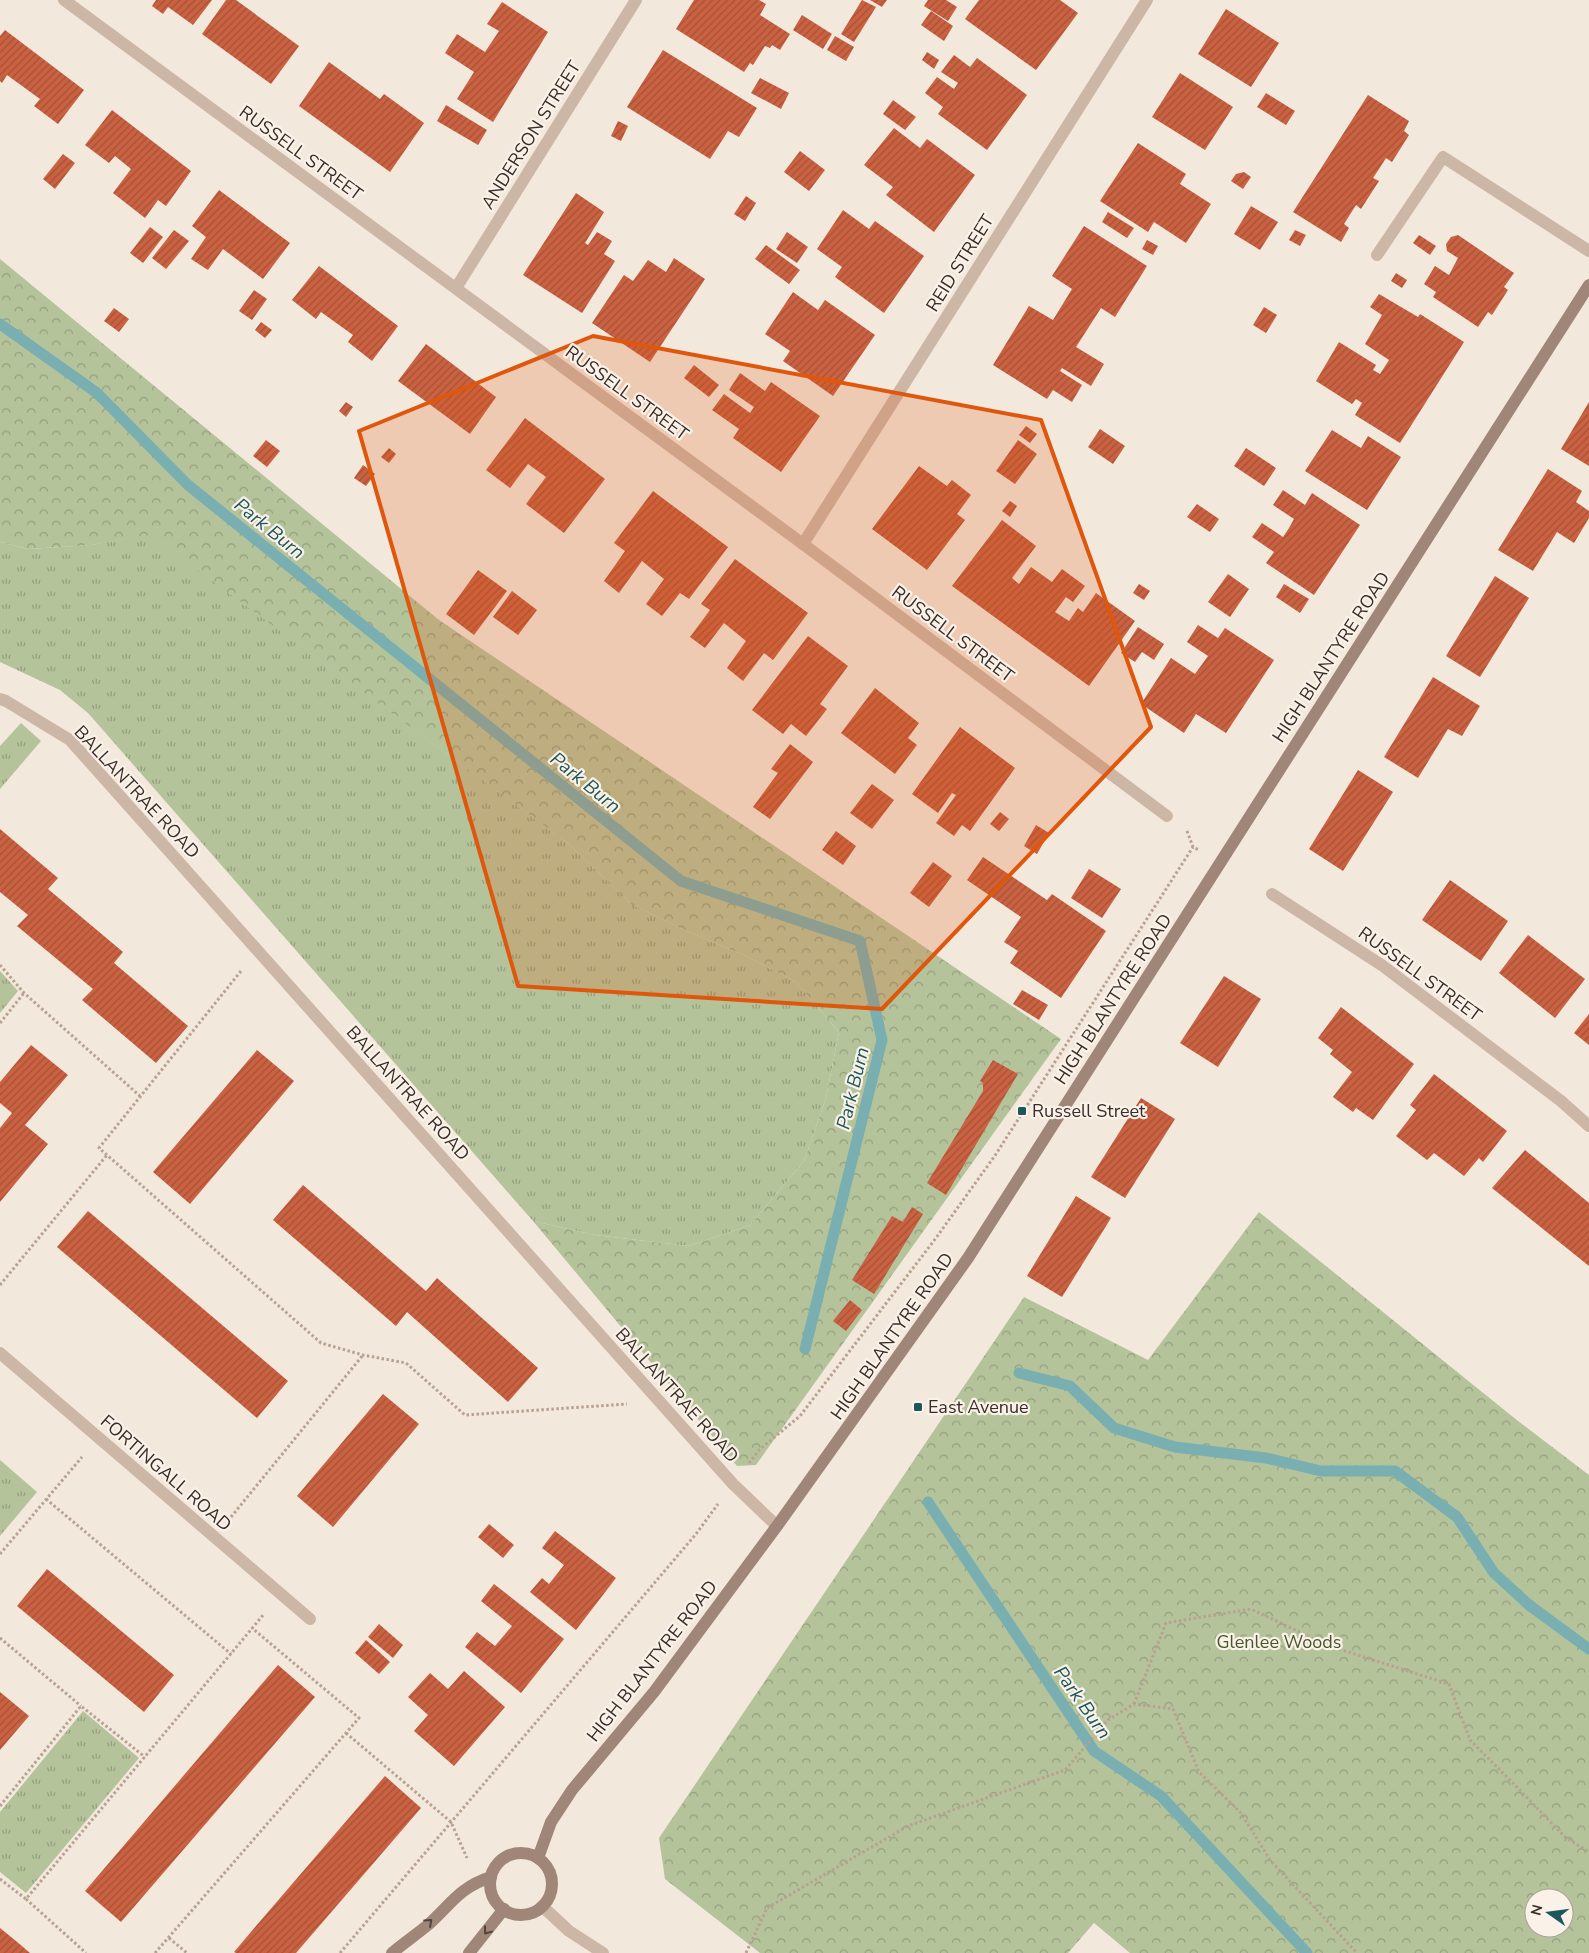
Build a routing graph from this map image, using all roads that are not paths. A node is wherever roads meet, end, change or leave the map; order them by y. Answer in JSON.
{"nodes":[{"id":1,"x":64,"y":0,"type":"edge"},
{"id":2,"x":636,"y":0,"type":"edge"},
{"id":3,"x":1147,"y":0,"type":"edge"},
{"id":4,"x":1589,"y":251,"type":"edge"},
{"id":5,"x":1377,"y":255,"type":"dead end"},
{"id":6,"x":1589,"y":285,"type":"edge"},
{"id":7,"x":456,"y":288,"type":"junction"},
{"id":8,"x":803,"y":544,"type":"junction"},
{"id":9,"x":0,"y":699,"type":"edge"},
{"id":10,"x":1167,"y":816,"type":"dead end"},
{"id":11,"x":1272,"y":894,"type":"dead end"},
{"id":12,"x":1589,"y":1126,"type":"edge"},
{"id":13,"x":0,"y":1353,"type":"edge"},
{"id":14,"x":777,"y":1526,"type":"junction"},
{"id":15,"x":310,"y":1619,"type":"dead end"},
{"id":16,"x":538,"y":1858,"type":"junction"},
{"id":17,"x":491,"y":1877,"type":"junction"},
{"id":18,"x":542,"y":1906,"type":"junction"},
{"id":19,"x":504,"y":1909,"type":"junction"},
{"id":20,"x":392,"y":1953,"type":"edge"},
{"id":21,"x":469,"y":1953,"type":"edge"},
{"id":22,"x":603,"y":1953,"type":"edge"}],
"edges":[{"from":1,"to":7,"type":"street","name":"RUSSELL STREET"},
{"from":2,"to":7,"type":"street","name":"ANDERSON STREET"},
{"from":3,"to":8,"type":"street","name":"REID STREET"},
{"from":4,"to":5,"type":"street"},
{"from":6,"to":14,"type":"main road","name":"HIGH BLANTYRE ROAD"},
{"from":7,"to":8,"type":"street","name":"RUSSELL STREET"},
{"from":8,"to":10,"type":"street","name":"RUSSELL STREET"},
{"from":9,"to":14,"type":"street","name":"BALLANTRAE ROAD"},
{"from":11,"to":12,"type":"street","name":"RUSSELL STREET"},
{"from":13,"to":15,"type":"street","name":"FORTINGALL ROAD"},
{"from":14,"to":16,"type":"main road","name":"HIGH BLANTYRE ROAD"},
{"from":16,"to":17,"type":"main road"},
{"from":16,"to":18,"type":"main road"},
{"from":17,"to":19,"type":"main road"},
{"from":20,"to":17,"type":"main road","one_way":true},
{"from":18,"to":19,"type":"main road"},
{"from":18,"to":22,"type":"street"},
{"from":19,"to":21,"type":"main road","one_way":true}]}
